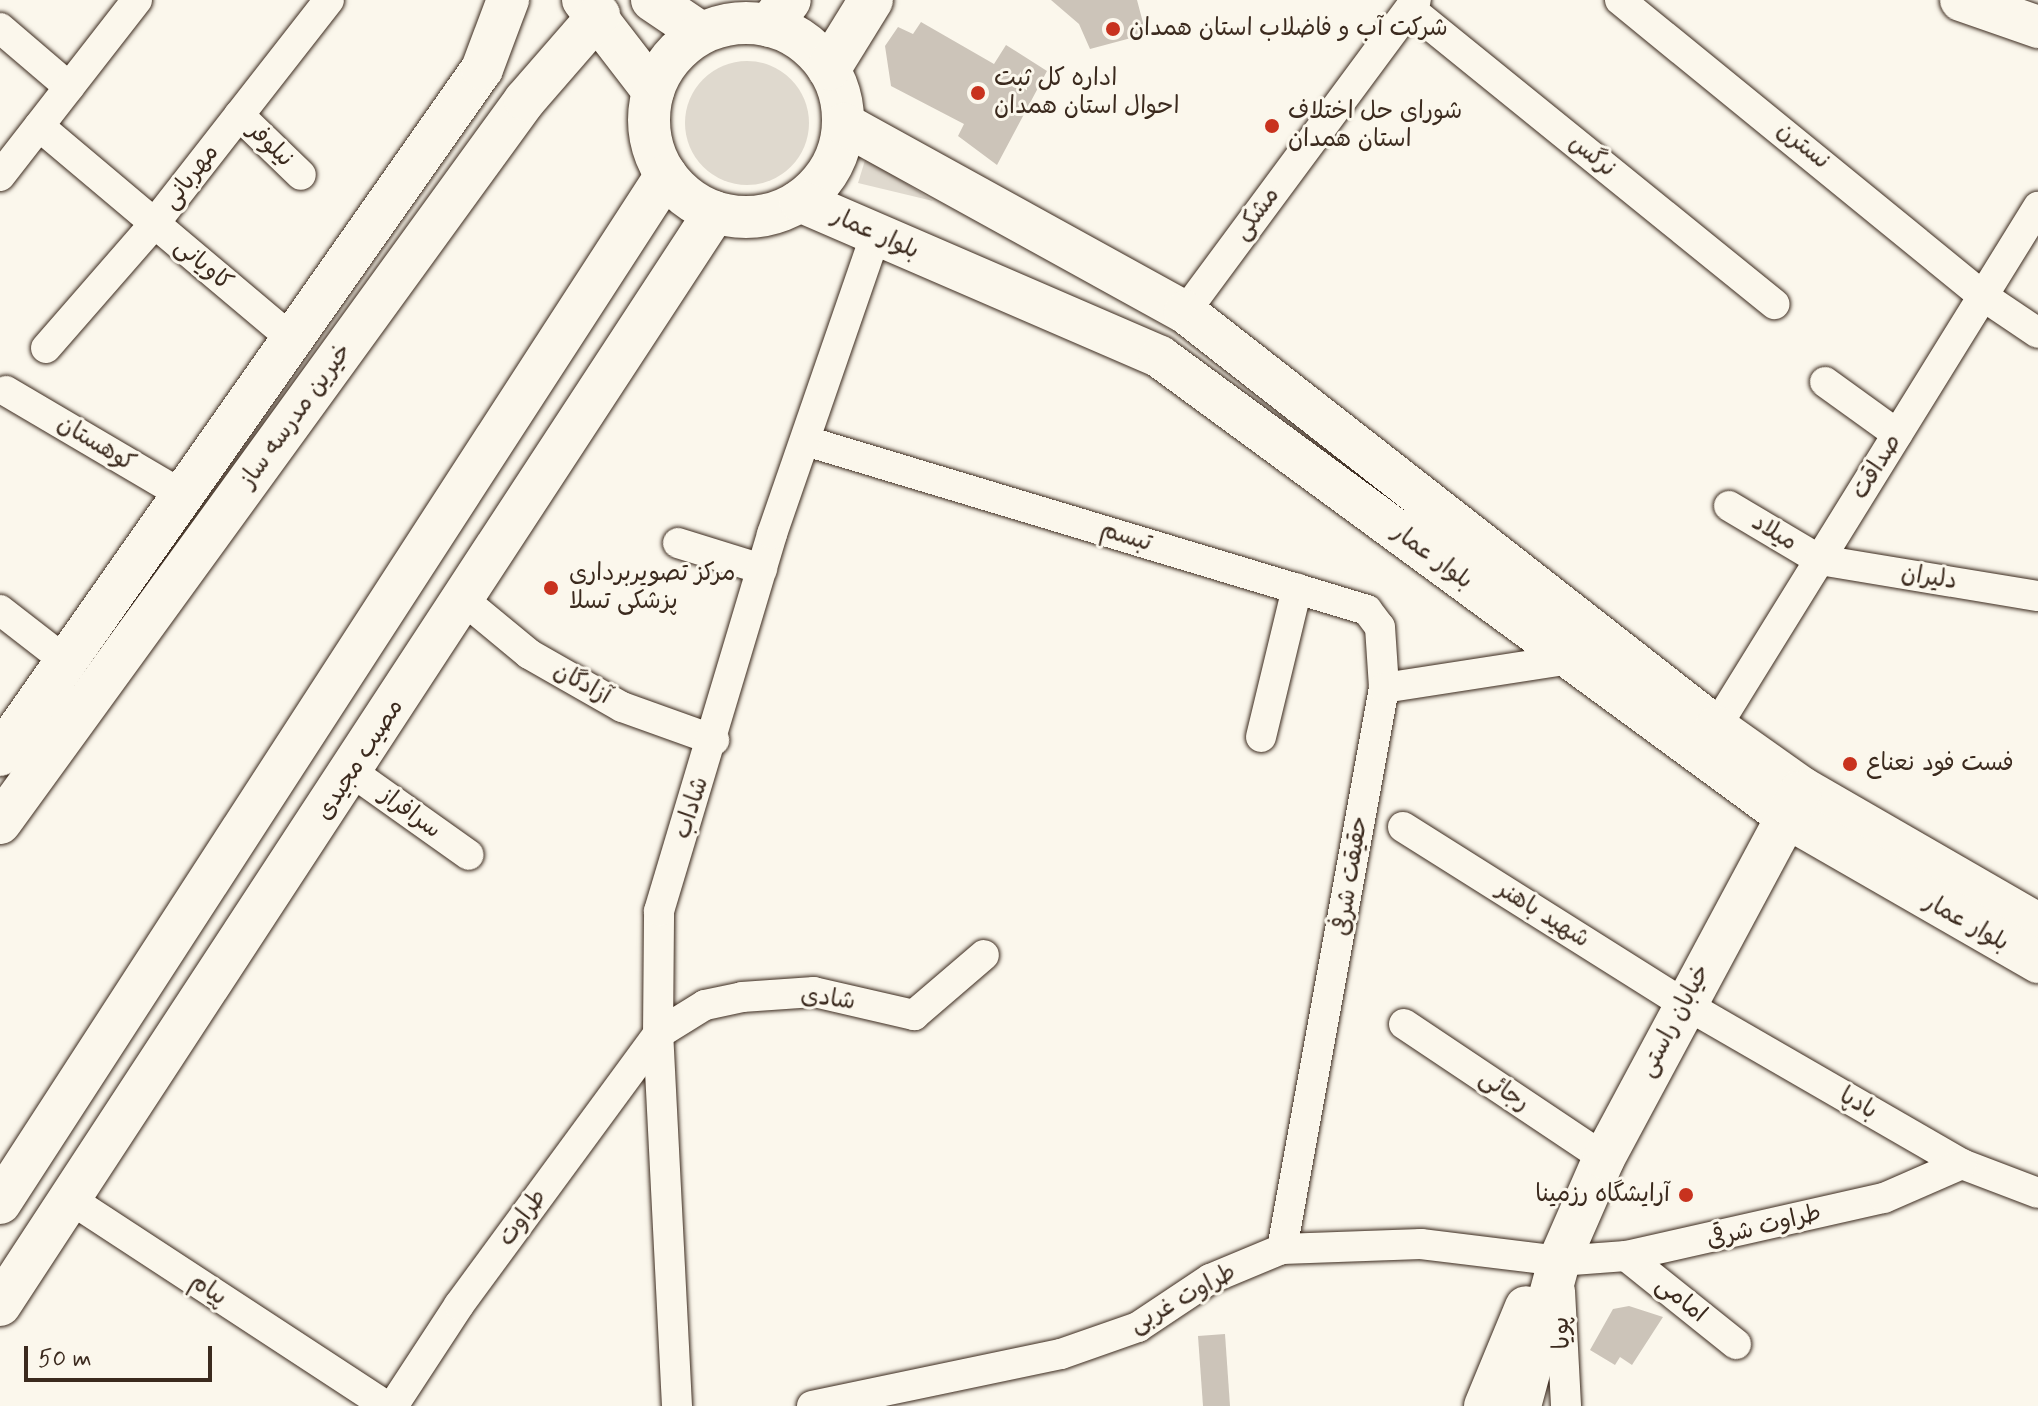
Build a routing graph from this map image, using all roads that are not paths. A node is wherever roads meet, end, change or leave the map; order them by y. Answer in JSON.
{"nodes":[{"id":1,"x":137,"y":0,"type":"edge"},
{"id":2,"x":329,"y":0,"type":"edge"},
{"id":3,"x":508,"y":0,"type":"edge"},
{"id":4,"x":652,"y":0,"type":"edge"},
{"id":5,"x":871,"y":0,"type":"edge"},
{"id":6,"x":1620,"y":0,"type":"edge"},
{"id":7,"x":1961,"y":0,"type":"edge"},
{"id":8,"x":1413,"y":4,"type":"edge"},
{"id":9,"x":591,"y":7,"type":"edge"},
{"id":10,"x":780,"y":13,"type":"edge"},
{"id":11,"x":2038,"y":27,"type":"edge"},
{"id":12,"x":0,"y":28,"type":"edge"},
{"id":13,"x":701,"y":33,"type":"junction"},
{"id":14,"x":829,"y":68,"type":"junction"},
{"id":15,"x":482,"y":69,"type":"junction"},
{"id":16,"x":69,"y":87,"type":"junction"},
{"id":17,"x":653,"y":91,"type":"junction"},
{"id":18,"x":525,"y":100,"type":"junction"},
{"id":19,"x":239,"y":115,"type":"junction"},
{"id":20,"x":844,"y":124,"type":"junction"},
{"id":21,"x":39,"y":126,"type":"junction"},
{"id":22,"x":301,"y":175,"type":"dead end"},
{"id":23,"x":666,"y":175,"type":"junction"},
{"id":24,"x":0,"y":176,"type":"edge"},
{"id":25,"x":800,"y":201,"type":"junction"},
{"id":26,"x":2038,"y":207,"type":"edge"},
{"id":27,"x":715,"y":212,"type":"junction"},
{"id":28,"x":154,"y":224,"type":"junction"},
{"id":29,"x":876,"y":234,"type":"junction"},
{"id":30,"x":1983,"y":296,"type":"junction"},
{"id":31,"x":1774,"y":304,"type":"dead end"},
{"id":32,"x":1185,"y":312,"type":"junction"},
{"id":33,"x":2038,"y":333,"type":"edge"},
{"id":34,"x":294,"y":341,"type":"junction"},
{"id":35,"x":46,"y":348,"type":"dead end"},
{"id":36,"x":1825,"y":382,"type":"dead end"},
{"id":37,"x":6,"y":391,"type":"dead end"},
{"id":38,"x":1897,"y":434,"type":"junction"},
{"id":39,"x":806,"y":441,"type":"junction"},
{"id":40,"x":186,"y":497,"type":"junction"},
{"id":41,"x":1729,"y":506,"type":"dead end"},
{"id":42,"x":678,"y":543,"type":"dead end"},
{"id":43,"x":1820,"y":560,"type":"junction"},
{"id":44,"x":762,"y":569,"type":"junction"},
{"id":45,"x":1297,"y":588,"type":"junction"},
{"id":46,"x":2038,"y":596,"type":"edge"},
{"id":47,"x":465,"y":601,"type":"junction"},
{"id":48,"x":0,"y":610,"type":"edge"},
{"id":49,"x":1571,"y":659,"type":"junction"},
{"id":50,"x":67,"y":662,"type":"junction"},
{"id":51,"x":1384,"y":688,"type":"junction"},
{"id":52,"x":1716,"y":727,"type":"junction"},
{"id":53,"x":1261,"y":737,"type":"dead end"},
{"id":54,"x":714,"y":740,"type":"junction"},
{"id":55,"x":0,"y":755,"type":"edge"},
{"id":56,"x":352,"y":772,"type":"junction"},
{"id":57,"x":1795,"y":803,"type":"junction"},
{"id":58,"x":0,"y":823,"type":"edge"},
{"id":59,"x":1403,"y":827,"type":"dead end"},
{"id":60,"x":469,"y":855,"type":"dead end"},
{"id":61,"x":2038,"y":924,"type":"edge"},
{"id":62,"x":984,"y":955,"type":"dead end"},
{"id":63,"x":2038,"y":962,"type":"edge"},
{"id":64,"x":1683,"y":1003,"type":"junction"},
{"id":65,"x":1404,"y":1024,"type":"dead end"},
{"id":66,"x":658,"y":1034,"type":"junction"},
{"id":67,"x":1604,"y":1158,"type":"junction"},
{"id":68,"x":11,"y":1161,"type":"edge"},
{"id":69,"x":1962,"y":1164,"type":"junction"},
{"id":70,"x":2038,"y":1193,"type":"edge"},
{"id":71,"x":70,"y":1199,"type":"junction"},
{"id":72,"x":0,"y":1203,"type":"edge"},
{"id":73,"x":1282,"y":1249,"type":"junction"},
{"id":74,"x":1626,"y":1256,"type":"junction"},
{"id":75,"x":1559,"y":1261,"type":"junction"},
{"id":76,"x":0,"y":1305,"type":"edge"},
{"id":77,"x":1736,"y":1344,"type":"dead end"},
{"id":78,"x":386,"y":1406,"type":"edge"},
{"id":79,"x":393,"y":1406,"type":"edge"},
{"id":80,"x":677,"y":1406,"type":"edge"},
{"id":81,"x":812,"y":1406,"type":"edge"},
{"id":82,"x":1485,"y":1406,"type":"edge"},
{"id":83,"x":1520,"y":1406,"type":"edge"},
{"id":84,"x":1566,"y":1406,"type":"edge"}],
"edges":[{"from":1,"to":16,"type":"street"},
{"from":2,"to":19,"type":"street","name":"مهربانی"},
{"from":3,"to":15,"type":"main road","name":"خیرین مدرسه ساز"},
{"from":4,"to":13,"type":"main road"},
{"from":5,"to":14,"type":"main road"},
{"from":6,"to":30,"type":"street","name":"نسترن"},
{"from":7,"to":11,"type":"main road"},
{"from":8,"to":31,"type":"street","name":"نرگس"},
{"from":8,"to":32,"type":"street","name":"مشکی"},
{"from":9,"to":17,"type":"main road"},
{"from":9,"to":18,"type":"main road","name":"خیرین مدرسه ساز"},
{"from":10,"to":13,"type":"main road"},
{"from":10,"to":14,"type":"main road"},
{"from":12,"to":16,"type":"street"},
{"from":13,"to":17,"type":"main road"},
{"from":14,"to":20,"type":"main road"},
{"from":15,"to":18,"type":"main road"},
{"from":15,"to":34,"type":"main road","name":"خیرین مدرسه ساز"},
{"from":16,"to":21,"type":"street"},
{"from":17,"to":23,"type":"main road"},
{"from":18,"to":58,"type":"main road","name":"خیرین مدرسه ساز"},
{"from":19,"to":22,"type":"street","name":"نیلوفر"},
{"from":19,"to":28,"type":"street","name":"مهربانی"},
{"from":20,"to":25,"type":"main road"},
{"from":20,"to":32,"type":"main road","name":"بلوار عمار"},
{"from":21,"to":24,"type":"street"},
{"from":21,"to":28,"type":"street","name":"کاویانی"},
{"from":23,"to":27,"type":"main road"},
{"from":23,"to":68,"type":"main road"},
{"from":25,"to":27,"type":"main road"},
{"from":25,"to":29,"type":"main road","name":"بلوار عمار"},
{"from":26,"to":30,"type":"street","name":"صداقت"},
{"from":27,"to":47,"type":"main road","name":"مصیب مجیدی"},
{"from":28,"to":34,"type":"street","name":"کاویانی"},
{"from":28,"to":35,"type":"street","name":"مهربانی"},
{"from":29,"to":39,"type":"street","name":"شاداب"},
{"from":29,"to":49,"type":"main road","name":"بلوار عمار"},
{"from":30,"to":33,"type":"street","name":"نسترن"},
{"from":30,"to":38,"type":"street","name":"صداقت"},
{"from":32,"to":52,"type":"main road","name":"بلوار عمار"},
{"from":34,"to":40,"type":"main road","name":"خیرین مدرسه ساز"},
{"from":36,"to":38,"type":"street"},
{"from":37,"to":40,"type":"street","name":"کوهستان"},
{"from":38,"to":43,"type":"street","name":"صداقت"},
{"from":39,"to":44,"type":"street","name":"شاداب"},
{"from":39,"to":45,"type":"street","name":"تبسم"},
{"from":40,"to":50,"type":"main road","name":"خیرین مدرسه ساز"},
{"from":41,"to":43,"type":"street","name":"میلاد"},
{"from":42,"to":44,"type":"street"},
{"from":43,"to":46,"type":"street","name":"دلیران"},
{"from":43,"to":52,"type":"street","name":"صداقت"},
{"from":44,"to":54,"type":"street","name":"شاداب"},
{"from":45,"to":51,"type":"street","name":"تبسم"},
{"from":45,"to":53,"type":"street"},
{"from":47,"to":54,"type":"street","name":"آزادگان"},
{"from":47,"to":56,"type":"main road","name":"مصیب مجیدی"},
{"from":48,"to":50,"type":"street"},
{"from":49,"to":51,"type":"street"},
{"from":49,"to":57,"type":"main road","name":"بلوار عمار"},
{"from":50,"to":55,"type":"main road","name":"خیرین مدرسه ساز"},
{"from":51,"to":73,"type":"street","name":"حقیقت شرفی"},
{"from":52,"to":57,"type":"main road","name":"بلوار عمار"},
{"from":54,"to":66,"type":"street","name":"شاداب"},
{"from":56,"to":60,"type":"street","name":"سرافراز"},
{"from":56,"to":71,"type":"main road","name":"مصیب مجیدی"},
{"from":57,"to":61,"type":"main road","name":"بلوار عمار"},
{"from":57,"to":63,"type":"main road","name":"بلوار عمار"},
{"from":57,"to":64,"type":"main road","name":"خیابان راستی"},
{"from":59,"to":64,"type":"street","name":"شهید باهنر"},
{"from":62,"to":66,"type":"street","name":"شادی"},
{"from":64,"to":67,"type":"main road","name":"خیابان راستی"},
{"from":64,"to":69,"type":"street","name":"بادپا"},
{"from":65,"to":67,"type":"street","name":"رجائی"},
{"from":66,"to":79,"type":"street","name":"طراوت"},
{"from":66,"to":80,"type":"street","name":"شاداب"},
{"from":67,"to":75,"type":"main road","name":"خیابان راستی"},
{"from":68,"to":72,"type":"main road"},
{"from":69,"to":70,"type":"street","name":"بادپا"},
{"from":69,"to":74,"type":"street","name":"طراوت شرقی"},
{"from":71,"to":76,"type":"main road","name":"مصیب مجیدی"},
{"from":71,"to":78,"type":"street","name":"پیام"},
{"from":73,"to":75,"type":"street","name":"طراوت غربی"},
{"from":73,"to":81,"type":"street","name":"طراوت غربی"},
{"from":74,"to":75,"type":"street","name":"طراوت شرقی"},
{"from":74,"to":77,"type":"street","name":"امامی"},
{"from":75,"to":82,"type":"main road"},
{"from":75,"to":83,"type":"main road"},
{"from":75,"to":84,"type":"street","name":"پویا"}]}
